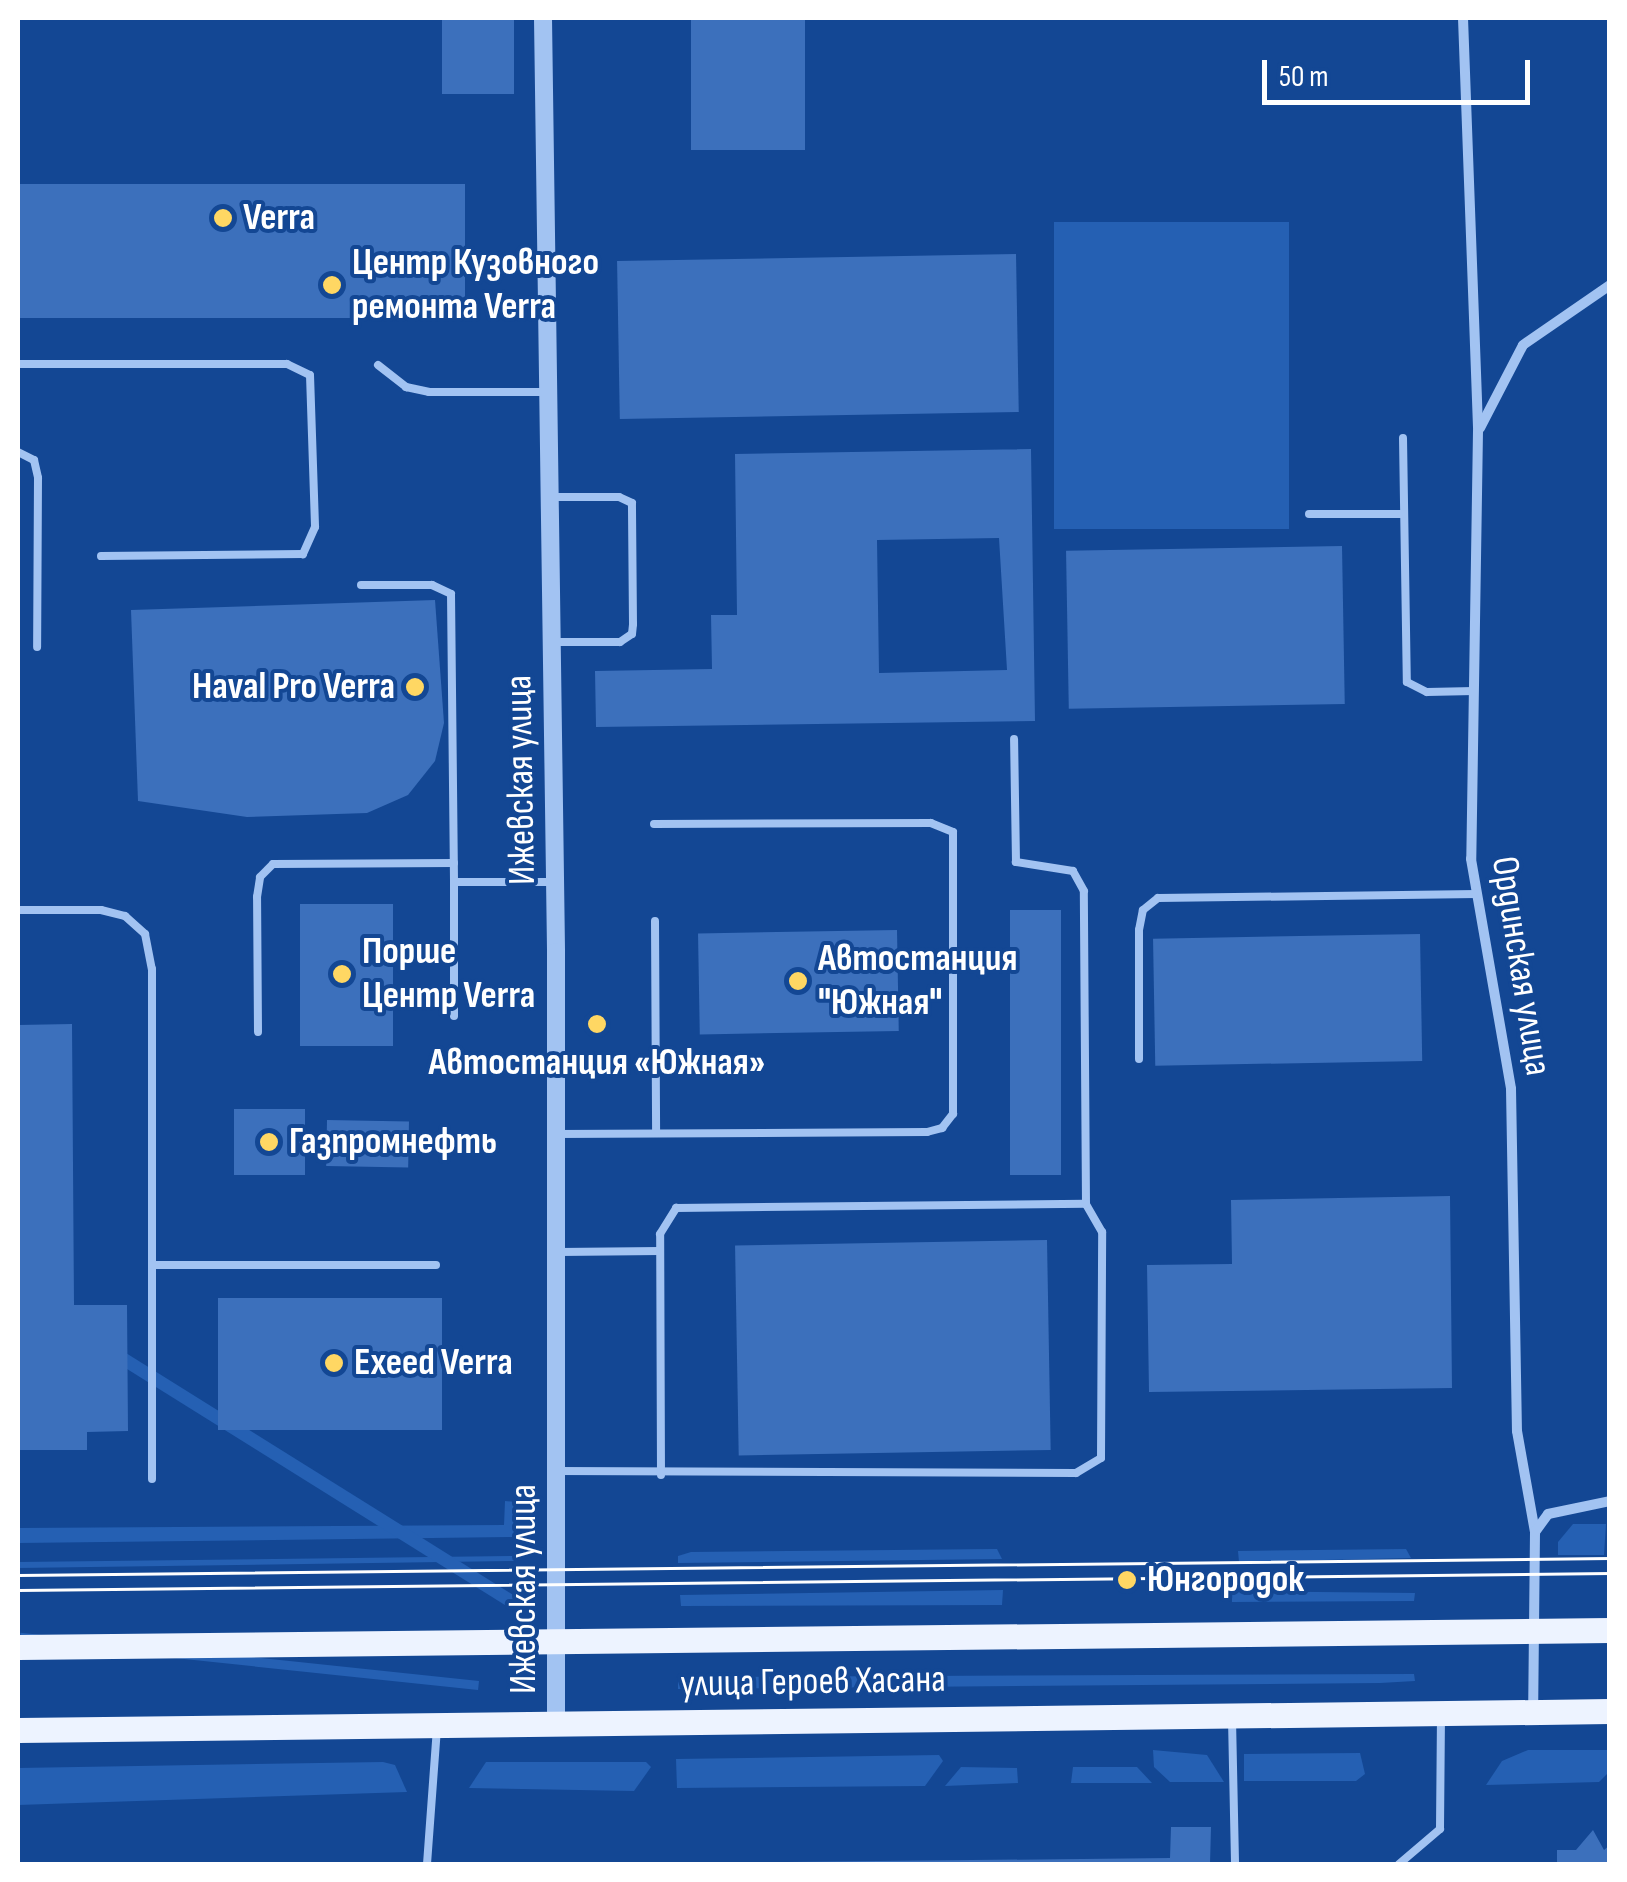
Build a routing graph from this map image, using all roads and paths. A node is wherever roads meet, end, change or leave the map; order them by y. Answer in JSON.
{"nodes":[{"id":1,"x":543,"y":18,"type":"edge"},
{"id":2,"x":1464,"y":18,"type":"edge"},
{"id":3,"x":1610,"y":285,"type":"edge"},
{"id":4,"x":18,"y":364,"type":"edge"},
{"id":5,"x":378,"y":364,"type":"dead end"},
{"id":6,"x":548,"y":392,"type":"junction"},
{"id":7,"x":1478,"y":431,"type":"junction"},
{"id":8,"x":1403,"y":438,"type":"dead end"},
{"id":9,"x":18,"y":452,"type":"edge"},
{"id":10,"x":550,"y":498,"type":"junction"},
{"id":11,"x":1310,"y":514,"type":"dead end"},
{"id":12,"x":1403,"y":514,"type":"junction"},
{"id":13,"x":100,"y":556,"type":"dead end"},
{"id":14,"x":361,"y":586,"type":"dead end"},
{"id":15,"x":551,"y":642,"type":"junction"},
{"id":16,"x":38,"y":647,"type":"dead end"},
{"id":17,"x":1474,"y":692,"type":"junction"},
{"id":18,"x":1014,"y":739,"type":"dead end"},
{"id":19,"x":654,"y":824,"type":"dead end"},
{"id":20,"x":454,"y":863,"type":"junction"},
{"id":21,"x":454,"y":882,"type":"junction"},
{"id":22,"x":555,"y":882,"type":"junction"},
{"id":23,"x":1477,"y":894,"type":"junction"},
{"id":24,"x":18,"y":910,"type":"edge"},
{"id":25,"x":655,"y":922,"type":"dead end"},
{"id":26,"x":454,"y":1016,"type":"dead end"},
{"id":27,"x":258,"y":1032,"type":"dead end"},
{"id":28,"x":1139,"y":1059,"type":"dead end"},
{"id":29,"x":656,"y":1133,"type":"junction"},
{"id":30,"x":556,"y":1134,"type":"junction"},
{"id":31,"x":1086,"y":1204,"type":"junction"},
{"id":32,"x":660,"y":1251,"type":"junction"},
{"id":33,"x":556,"y":1252,"type":"junction"},
{"id":34,"x":152,"y":1265,"type":"junction"},
{"id":35,"x":436,"y":1265,"type":"dead end"},
{"id":36,"x":556,"y":1471,"type":"junction"},
{"id":37,"x":660,"y":1475,"type":"junction"},
{"id":38,"x":152,"y":1479,"type":"dead end"},
{"id":39,"x":1610,"y":1501,"type":"edge"},
{"id":40,"x":1535,"y":1532,"type":"junction"},
{"id":41,"x":1610,"y":1630,"type":"edge"},
{"id":42,"x":1534,"y":1632,"type":"junction"},
{"id":43,"x":556,"y":1644,"type":"junction"},
{"id":44,"x":18,"y":1647,"type":"edge"},
{"id":45,"x":1441,"y":1712,"type":"junction"},
{"id":46,"x":1533,"y":1712,"type":"junction"},
{"id":47,"x":1610,"y":1712,"type":"edge"},
{"id":48,"x":1232,"y":1714,"type":"junction"},
{"id":49,"x":556,"y":1722,"type":"junction"},
{"id":50,"x":436,"y":1724,"type":"junction"},
{"id":51,"x":18,"y":1730,"type":"edge"},
{"id":52,"x":427,"y":1864,"type":"edge"},
{"id":53,"x":1236,"y":1864,"type":"edge"},
{"id":54,"x":1399,"y":1864,"type":"edge"}],
"edges":[{"from":1,"to":6,"type":"street","name":"Ижевская улица"},
{"from":2,"to":7,"type":"street"},
{"from":3,"to":7,"type":"street","name":"Ординская улица"},
{"from":4,"to":13,"type":"lane"},
{"from":5,"to":6,"type":"lane"},
{"from":6,"to":10,"type":"street","name":"Ижевская улица"},
{"from":7,"to":17,"type":"street","name":"Ординская улица"},
{"from":8,"to":12,"type":"lane"},
{"from":9,"to":16,"type":"lane"},
{"from":10,"to":15,"type":"street","name":"Ижевская улица"},
{"from":10,"to":15,"type":"lane"},
{"from":11,"to":12,"type":"lane"},
{"from":12,"to":17,"type":"lane"},
{"from":14,"to":20,"type":"lane"},
{"from":15,"to":22,"type":"street","name":"Ижевская улица"},
{"from":17,"to":23,"type":"street","name":"Ординская улица"},
{"from":18,"to":31,"type":"lane"},
{"from":19,"to":29,"type":"lane"},
{"from":20,"to":21,"type":"lane"},
{"from":20,"to":27,"type":"lane"},
{"from":21,"to":22,"type":"lane"},
{"from":21,"to":26,"type":"lane"},
{"from":22,"to":30,"type":"street","name":"Ижевская улица"},
{"from":23,"to":28,"type":"lane"},
{"from":23,"to":40,"type":"street","name":"Ординская улица"},
{"from":24,"to":34,"type":"lane"},
{"from":25,"to":29,"type":"lane"},
{"from":29,"to":30,"type":"lane"},
{"from":30,"to":33,"type":"street","name":"Ижевская улица"},
{"from":31,"to":32,"type":"lane"},
{"from":31,"to":37,"type":"lane"},
{"from":32,"to":33,"type":"lane"},
{"from":32,"to":37,"type":"lane"},
{"from":33,"to":36,"type":"street","name":"Ижевская улица"},
{"from":34,"to":35,"type":"lane"},
{"from":34,"to":38,"type":"lane"},
{"from":36,"to":37,"type":"lane"},
{"from":36,"to":43,"type":"street","name":"Ижевская улица"},
{"from":39,"to":40,"type":"street"},
{"from":40,"to":42,"type":"street","name":"Ординская улица"},
{"from":41,"to":42,"type":"main road","name":"улица Героев Хасана"},
{"from":42,"to":43,"type":"main road","name":"улица Героев Хасана"},
{"from":42,"to":46,"type":"street","name":"Ординская улица"},
{"from":43,"to":44,"type":"main road","name":"улица Героев Хасана"},
{"from":43,"to":49,"type":"street","name":"Ижевская улица"},
{"from":45,"to":46,"type":"main road","name":"улица Героев Хасана"},
{"from":45,"to":48,"type":"main road","name":"улица Героев Хасана"},
{"from":45,"to":54,"type":"lane"},
{"from":46,"to":47,"type":"main road","name":"улица Героев Хасана"},
{"from":48,"to":49,"type":"main road","name":"улица Героев Хасана"},
{"from":48,"to":53,"type":"lane"},
{"from":49,"to":50,"type":"main road","name":"улица Героев Хасана"},
{"from":50,"to":51,"type":"main road","name":"улица Героев Хасана"},
{"from":50,"to":52,"type":"lane"}]}
